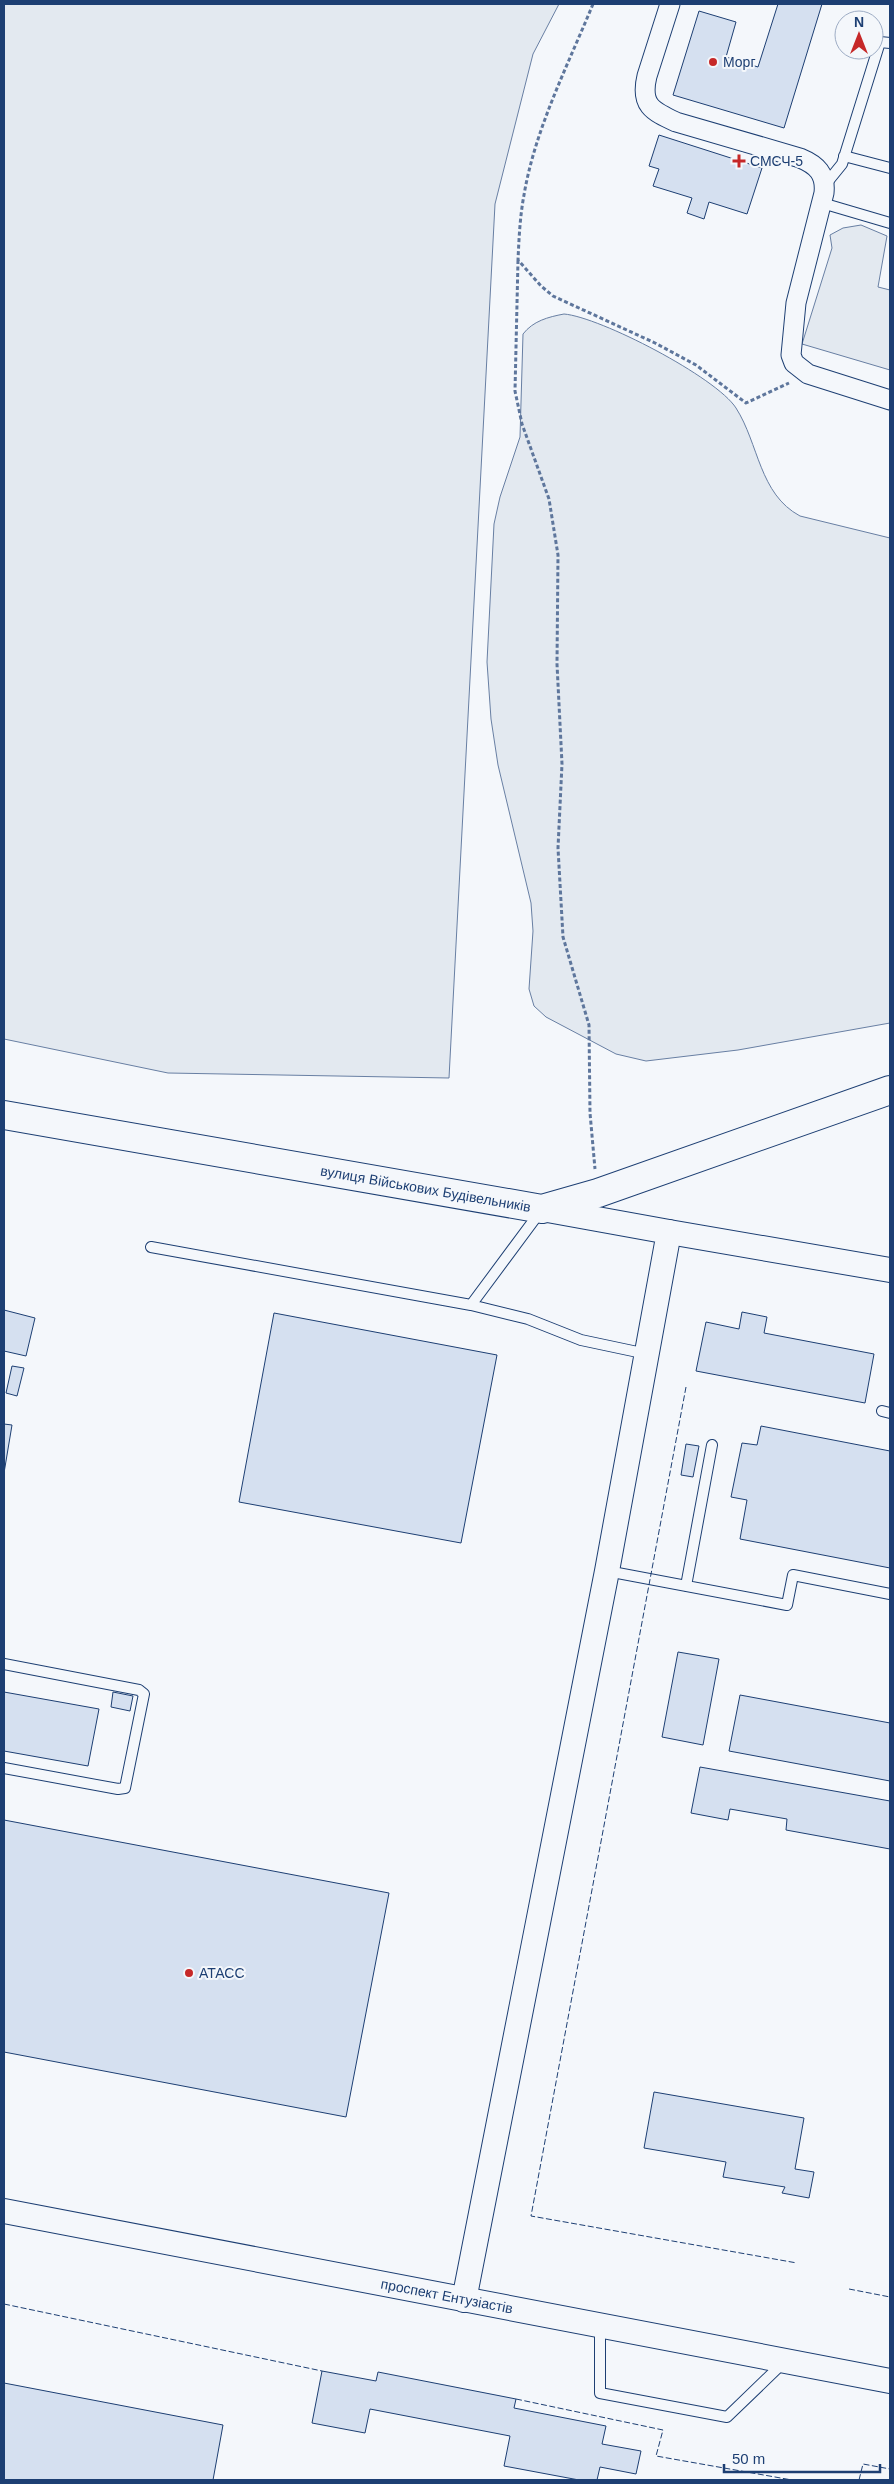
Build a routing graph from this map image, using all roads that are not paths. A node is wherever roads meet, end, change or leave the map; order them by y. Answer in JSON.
{"nodes":[{"id":1,"x":670,"y":4,"type":"edge"},
{"id":2,"x":890,"y":43,"type":"edge"},
{"id":3,"x":844,"y":156,"type":"junction"},
{"id":4,"x":890,"y":168,"type":"edge"},
{"id":5,"x":825,"y":185,"type":"junction"},
{"id":6,"x":822,"y":204,"type":"junction"},
{"id":7,"x":890,"y":223,"type":"edge"},
{"id":8,"x":890,"y":400,"type":"edge"},
{"id":9,"x":890,"y":1090,"type":"edge"},
{"id":10,"x":4,"y":1115,"type":"edge"},
{"id":11,"x":542,"y":1209,"type":"junction"},
{"id":12,"x":670,"y":1232,"type":"junction"},
{"id":13,"x":151,"y":1247,"type":"dead end"},
{"id":14,"x":885,"y":1264,"type":"edge"},
{"id":15,"x":471,"y":1305,"type":"junction"},
{"id":16,"x":647,"y":1354,"type":"junction"},
{"id":17,"x":712,"y":1445,"type":"dead end"},
{"id":18,"x":608,"y":1571,"type":"junction"},
{"id":19,"x":686,"y":1586,"type":"junction"},
{"id":20,"x":890,"y":1594,"type":"edge"},
{"id":21,"x":4,"y":1664,"type":"edge"},
{"id":22,"x":4,"y":1768,"type":"edge"},
{"id":23,"x":4,"y":2211,"type":"edge"},
{"id":24,"x":464,"y":2300,"type":"junction"},
{"id":25,"x":600,"y":2326,"type":"junction"},
{"id":26,"x":785,"y":2361,"type":"junction"},
{"id":27,"x":890,"y":2381,"type":"edge"}],
"edges":[{"from":1,"to":5,"type":"street"},
{"from":2,"to":3,"type":"lane"},
{"from":3,"to":4,"type":"lane"},
{"from":3,"to":5,"type":"lane"},
{"from":5,"to":6,"type":"street"},
{"from":6,"to":7,"type":"lane"},
{"from":6,"to":8,"type":"street"},
{"from":9,"to":11,"type":"main road","name":"вулиця Військових Будівельників"},
{"from":10,"to":11,"type":"main road","name":"вулиця Військових Будівельників"},
{"from":11,"to":12,"type":"street"},
{"from":11,"to":15,"type":"lane"},
{"from":12,"to":14,"type":"street"},
{"from":12,"to":16,"type":"street"},
{"from":13,"to":15,"type":"lane"},
{"from":15,"to":16,"type":"lane"},
{"from":16,"to":18,"type":"street"},
{"from":17,"to":19,"type":"lane"},
{"from":18,"to":19,"type":"lane"},
{"from":18,"to":24,"type":"street"},
{"from":19,"to":20,"type":"lane"},
{"from":21,"to":22,"type":"lane"},
{"from":23,"to":24,"type":"street","name":"проспект Ентузіастів"},
{"from":24,"to":25,"type":"street","name":"проспект Ентузіастів"},
{"from":25,"to":26,"type":"street","name":"проспект Ентузіастів"},
{"from":25,"to":26,"type":"lane"},
{"from":26,"to":27,"type":"street","name":"проспект Ентузіастів"}]}
